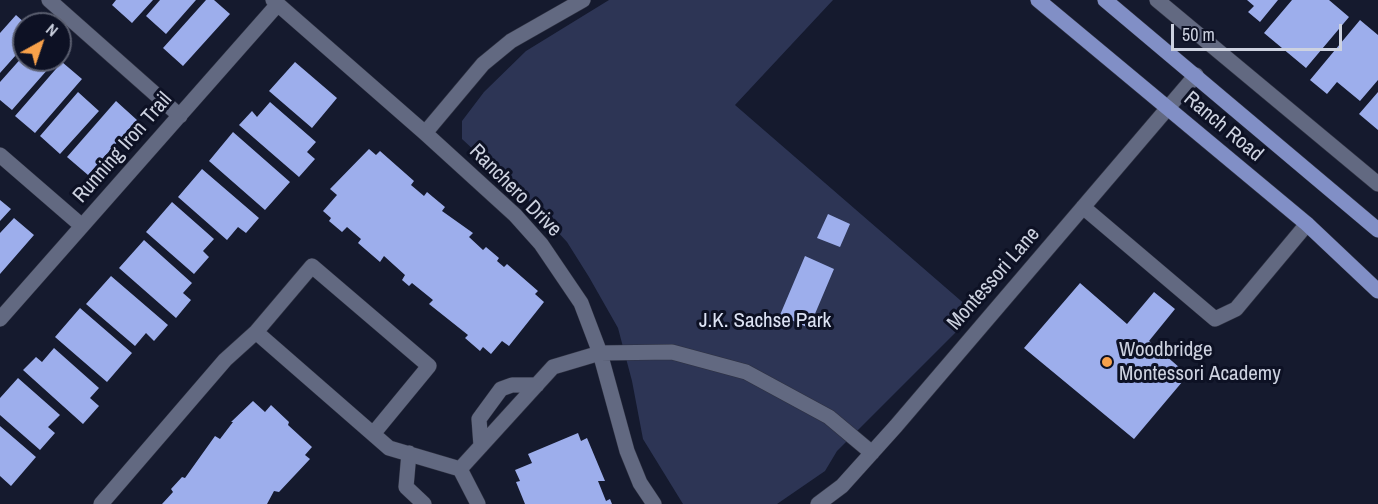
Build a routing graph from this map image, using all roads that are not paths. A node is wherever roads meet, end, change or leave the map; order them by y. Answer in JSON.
{"nodes":[{"id":1,"x":49,"y":0,"type":"edge"},
{"id":2,"x":583,"y":0,"type":"edge"},
{"id":3,"x":1038,"y":0,"type":"edge"},
{"id":4,"x":1105,"y":0,"type":"edge"},
{"id":5,"x":1157,"y":0,"type":"edge"},
{"id":6,"x":275,"y":2,"type":"edge"},
{"id":7,"x":1196,"y":75,"type":"junction"},
{"id":8,"x":1168,"y":108,"type":"junction"},
{"id":9,"x":180,"y":116,"type":"junction"},
{"id":10,"x":425,"y":133,"type":"junction"},
{"id":11,"x":0,"y":154,"type":"edge"},
{"id":12,"x":1378,"y":184,"type":"edge"},
{"id":13,"x":1083,"y":207,"type":"junction"},
{"id":14,"x":1307,"y":224,"type":"junction"},
{"id":15,"x":82,"y":226,"type":"junction"},
{"id":16,"x":1378,"y":230,"type":"edge"},
{"id":17,"x":1378,"y":291,"type":"edge"},
{"id":18,"x":0,"y":319,"type":"edge"},
{"id":19,"x":256,"y":332,"type":"junction"},
{"id":20,"x":600,"y":353,"type":"junction"},
{"id":21,"x":537,"y":385,"type":"junction"},
{"id":22,"x":373,"y":434,"type":"junction"},
{"id":23,"x":481,"y":446,"type":"junction"},
{"id":24,"x":409,"y":453,"type":"junction"},
{"id":25,"x":872,"y":453,"type":"junction"},
{"id":26,"x":460,"y":469,"type":"junction"},
{"id":27,"x":101,"y":504,"type":"edge"},
{"id":28,"x":424,"y":504,"type":"edge"},
{"id":29,"x":478,"y":504,"type":"edge"},
{"id":30,"x":654,"y":504,"type":"edge"},
{"id":31,"x":818,"y":504,"type":"edge"}],
"edges":[{"from":1,"to":9,"type":"street"},
{"from":2,"to":10,"type":"street"},
{"from":3,"to":8,"type":"main road","name":"Ranch Road"},
{"from":4,"to":7,"type":"main road","name":"Ranch Road"},
{"from":5,"to":12,"type":"street"},
{"from":6,"to":9,"type":"street","name":"Running Iron Trail"},
{"from":6,"to":10,"type":"street","name":"Ranchero Drive"},
{"from":7,"to":8,"type":"street","name":"Montessori Lane"},
{"from":7,"to":16,"type":"main road","name":"Ranch Road"},
{"from":8,"to":13,"type":"street","name":"Montessori Lane"},
{"from":8,"to":14,"type":"main road","name":"Ranch Road"},
{"from":9,"to":15,"type":"street","name":"Running Iron Trail"},
{"from":10,"to":20,"type":"street","name":"Ranchero Drive"},
{"from":11,"to":15,"type":"street"},
{"from":13,"to":14,"type":"street"},
{"from":13,"to":25,"type":"street","name":"Montessori Lane"},
{"from":14,"to":17,"type":"main road","name":"Ranch Road"},
{"from":15,"to":18,"type":"street","name":"Running Iron Trail"},
{"from":19,"to":22,"type":"street"},
{"from":19,"to":22,"type":"street"},
{"from":19,"to":27,"type":"street"},
{"from":20,"to":21,"type":"street"},
{"from":20,"to":25,"type":"street"},
{"from":20,"to":30,"type":"street","name":"Ranchero Drive"},
{"from":21,"to":23,"type":"street"},
{"from":21,"to":23,"type":"street"},
{"from":22,"to":24,"type":"street"},
{"from":23,"to":26,"type":"street"},
{"from":24,"to":26,"type":"street"},
{"from":24,"to":28,"type":"street"},
{"from":25,"to":31,"type":"street","name":"Montessori Lane"},
{"from":26,"to":29,"type":"street"}]}
